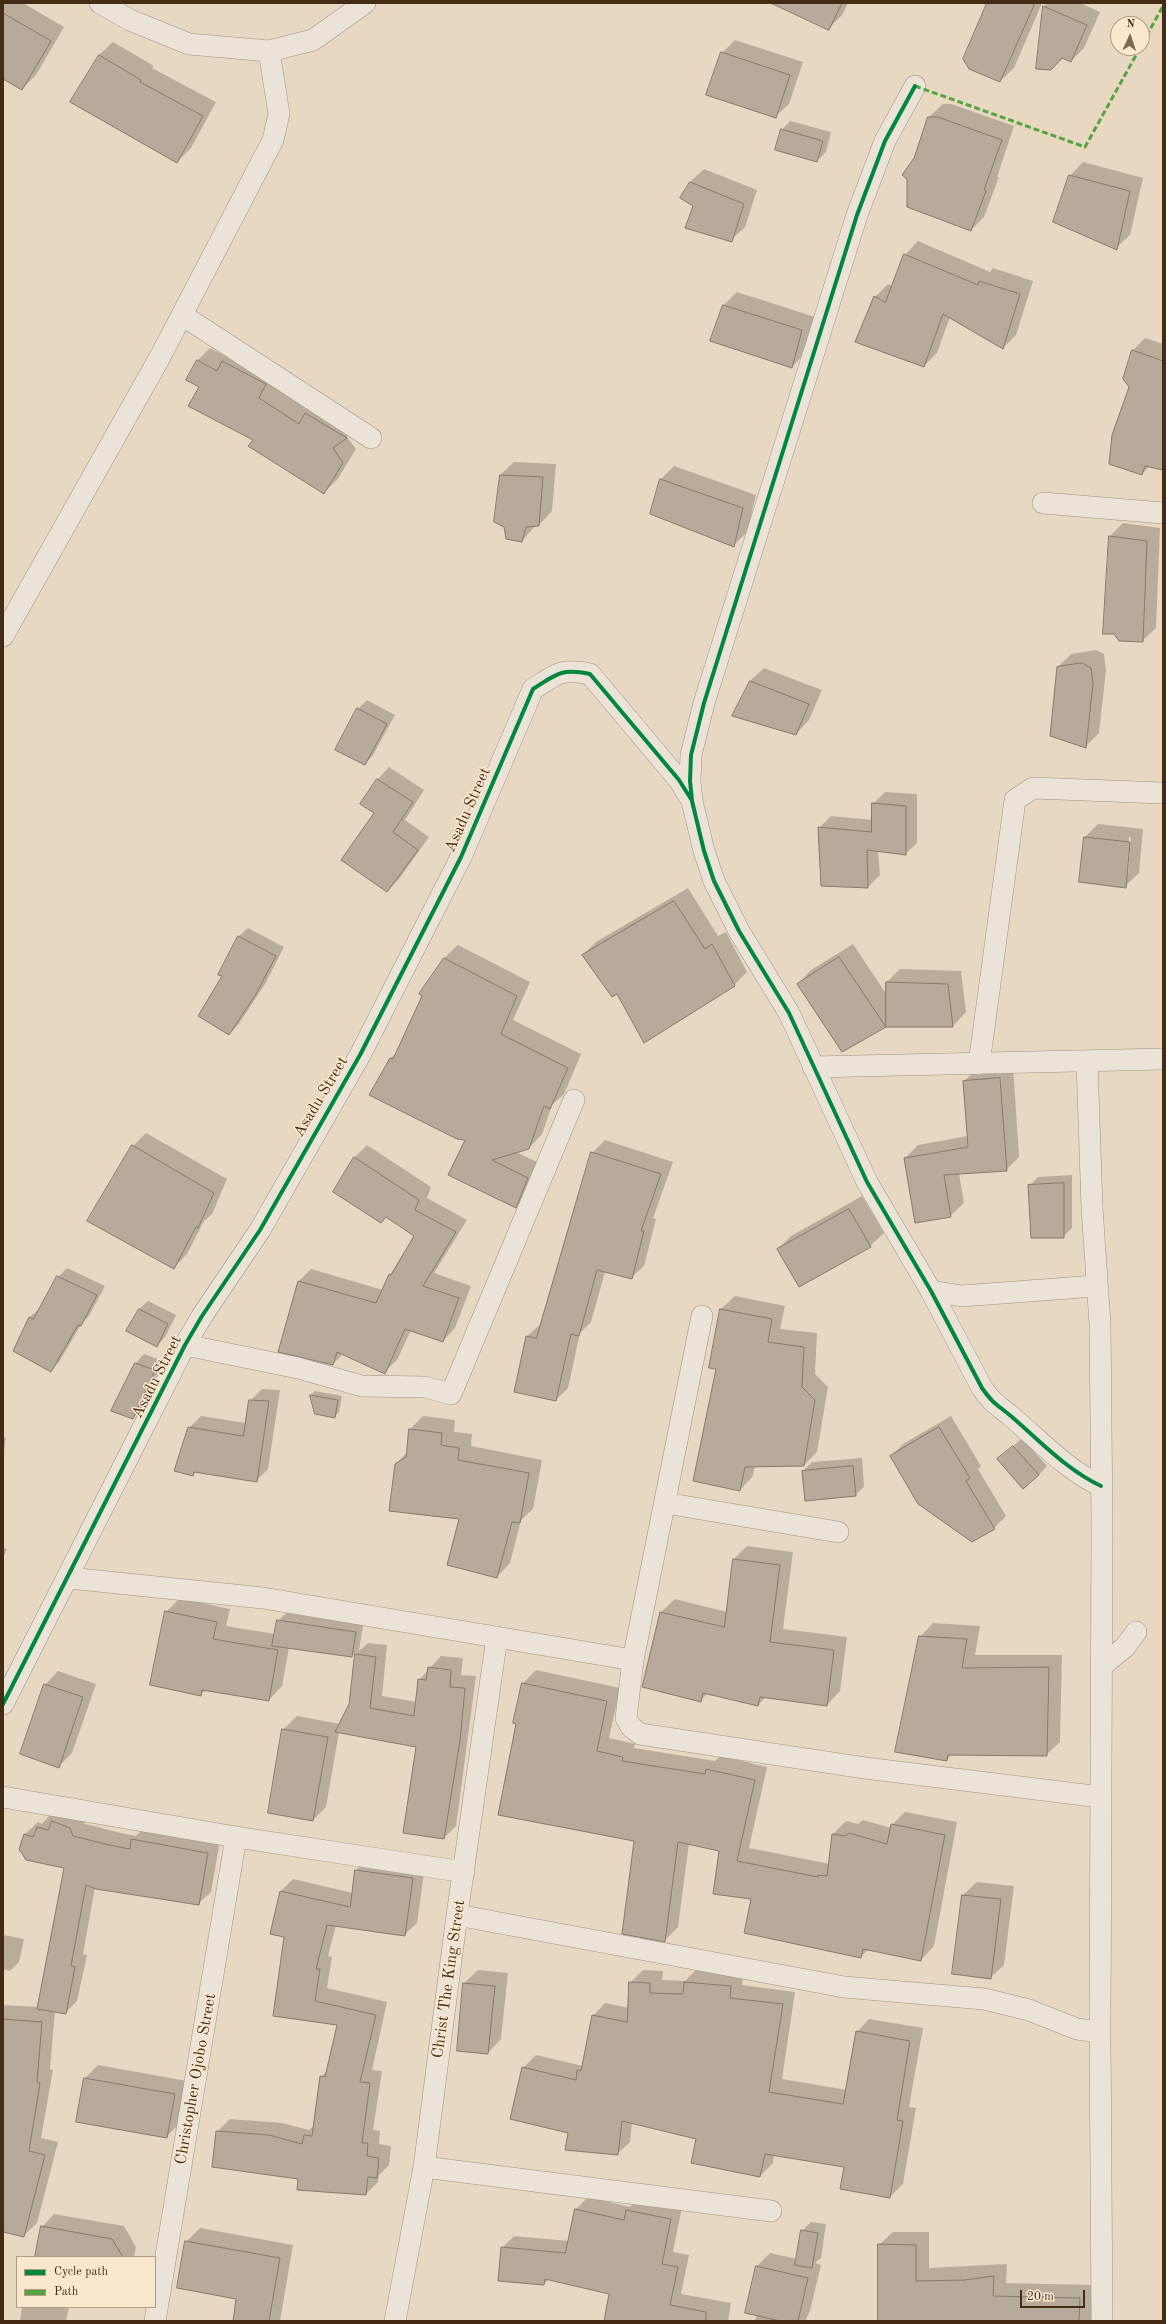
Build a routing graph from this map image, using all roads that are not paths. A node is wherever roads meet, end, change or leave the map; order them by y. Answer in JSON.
{"nodes":[{"id":1,"x":100,"y":3,"type":"edge"},
{"id":2,"x":365,"y":3,"type":"edge"},
{"id":3,"x":269,"y":51,"type":"junction"},
{"id":4,"x":915,"y":86,"type":"dead end"},
{"id":5,"x":182,"y":314,"type":"junction"},
{"id":6,"x":371,"y":438,"type":"dead end"},
{"id":7,"x":1043,"y":503,"type":"dead end"},
{"id":8,"x":1163,"y":513,"type":"edge"},
{"id":9,"x":3,"y":636,"type":"edge"},
{"id":10,"x":1163,"y":793,"type":"edge"},
{"id":11,"x":692,"y":801,"type":"junction"},
{"id":12,"x":1163,"y":1059,"type":"edge"},
{"id":13,"x":1087,"y":1062,"type":"junction"},
{"id":14,"x":978,"y":1064,"type":"junction"},
{"id":15,"x":813,"y":1067,"type":"junction"},
{"id":16,"x":574,"y":1100,"type":"dead end"},
{"id":17,"x":1095,"y":1286,"type":"junction"},
{"id":18,"x":931,"y":1291,"type":"junction"},
{"id":19,"x":702,"y":1316,"type":"dead end"},
{"id":20,"x":185,"y":1345,"type":"junction"},
{"id":21,"x":1101,"y":1486,"type":"junction"},
{"id":22,"x":665,"y":1503,"type":"junction"},
{"id":23,"x":838,"y":1532,"type":"dead end"},
{"id":24,"x":69,"y":1578,"type":"junction"},
{"id":25,"x":1136,"y":1632,"type":"dead end"},
{"id":26,"x":497,"y":1637,"type":"junction"},
{"id":27,"x":633,"y":1660,"type":"junction"},
{"id":28,"x":1102,"y":1666,"type":"junction"},
{"id":29,"x":3,"y":1704,"type":"edge"},
{"id":30,"x":3,"y":1797,"type":"edge"},
{"id":31,"x":1101,"y":1797,"type":"junction"},
{"id":32,"x":236,"y":1837,"type":"junction"},
{"id":33,"x":464,"y":1872,"type":"junction"},
{"id":34,"x":457,"y":1915,"type":"junction"},
{"id":35,"x":1100,"y":2032,"type":"junction"},
{"id":36,"x":424,"y":2166,"type":"junction"},
{"id":37,"x":771,"y":2211,"type":"dead end"},
{"id":38,"x":155,"y":2321,"type":"edge"},
{"id":39,"x":395,"y":2321,"type":"edge"},
{"id":40,"x":1102,"y":2321,"type":"edge"}],
"edges":[{"from":1,"to":3,"type":"street"},
{"from":2,"to":3,"type":"street"},
{"from":3,"to":5,"type":"street"},
{"from":4,"to":11,"type":"street"},
{"from":5,"to":6,"type":"street"},
{"from":5,"to":9,"type":"street"},
{"from":7,"to":8,"type":"street"},
{"from":10,"to":14,"type":"street"},
{"from":11,"to":15,"type":"street"},
{"from":11,"to":20,"type":"street","name":"Asadu Street"},
{"from":12,"to":13,"type":"street"},
{"from":13,"to":14,"type":"street"},
{"from":13,"to":17,"type":"street"},
{"from":14,"to":15,"type":"street"},
{"from":15,"to":18,"type":"street"},
{"from":16,"to":20,"type":"street"},
{"from":17,"to":18,"type":"street"},
{"from":17,"to":21,"type":"street"},
{"from":18,"to":21,"type":"street"},
{"from":19,"to":22,"type":"street"},
{"from":20,"to":24,"type":"street","name":"Asadu Street"},
{"from":21,"to":28,"type":"street"},
{"from":22,"to":23,"type":"street"},
{"from":22,"to":27,"type":"street"},
{"from":24,"to":26,"type":"street"},
{"from":24,"to":29,"type":"street","name":"Asadu Street"},
{"from":25,"to":28,"type":"street"},
{"from":26,"to":27,"type":"street"},
{"from":26,"to":33,"type":"street","name":"Christ The King Street"},
{"from":27,"to":31,"type":"street"},
{"from":28,"to":31,"type":"street"},
{"from":30,"to":32,"type":"street"},
{"from":31,"to":35,"type":"street"},
{"from":32,"to":33,"type":"street"},
{"from":32,"to":38,"type":"street","name":"Christopher Ojobo Street"},
{"from":33,"to":34,"type":"street","name":"Christ The King Street"},
{"from":34,"to":35,"type":"street"},
{"from":34,"to":36,"type":"street","name":"Christ The King Street"},
{"from":35,"to":40,"type":"street"},
{"from":36,"to":37,"type":"street"},
{"from":36,"to":39,"type":"street","name":"Christ The King Street"}]}
